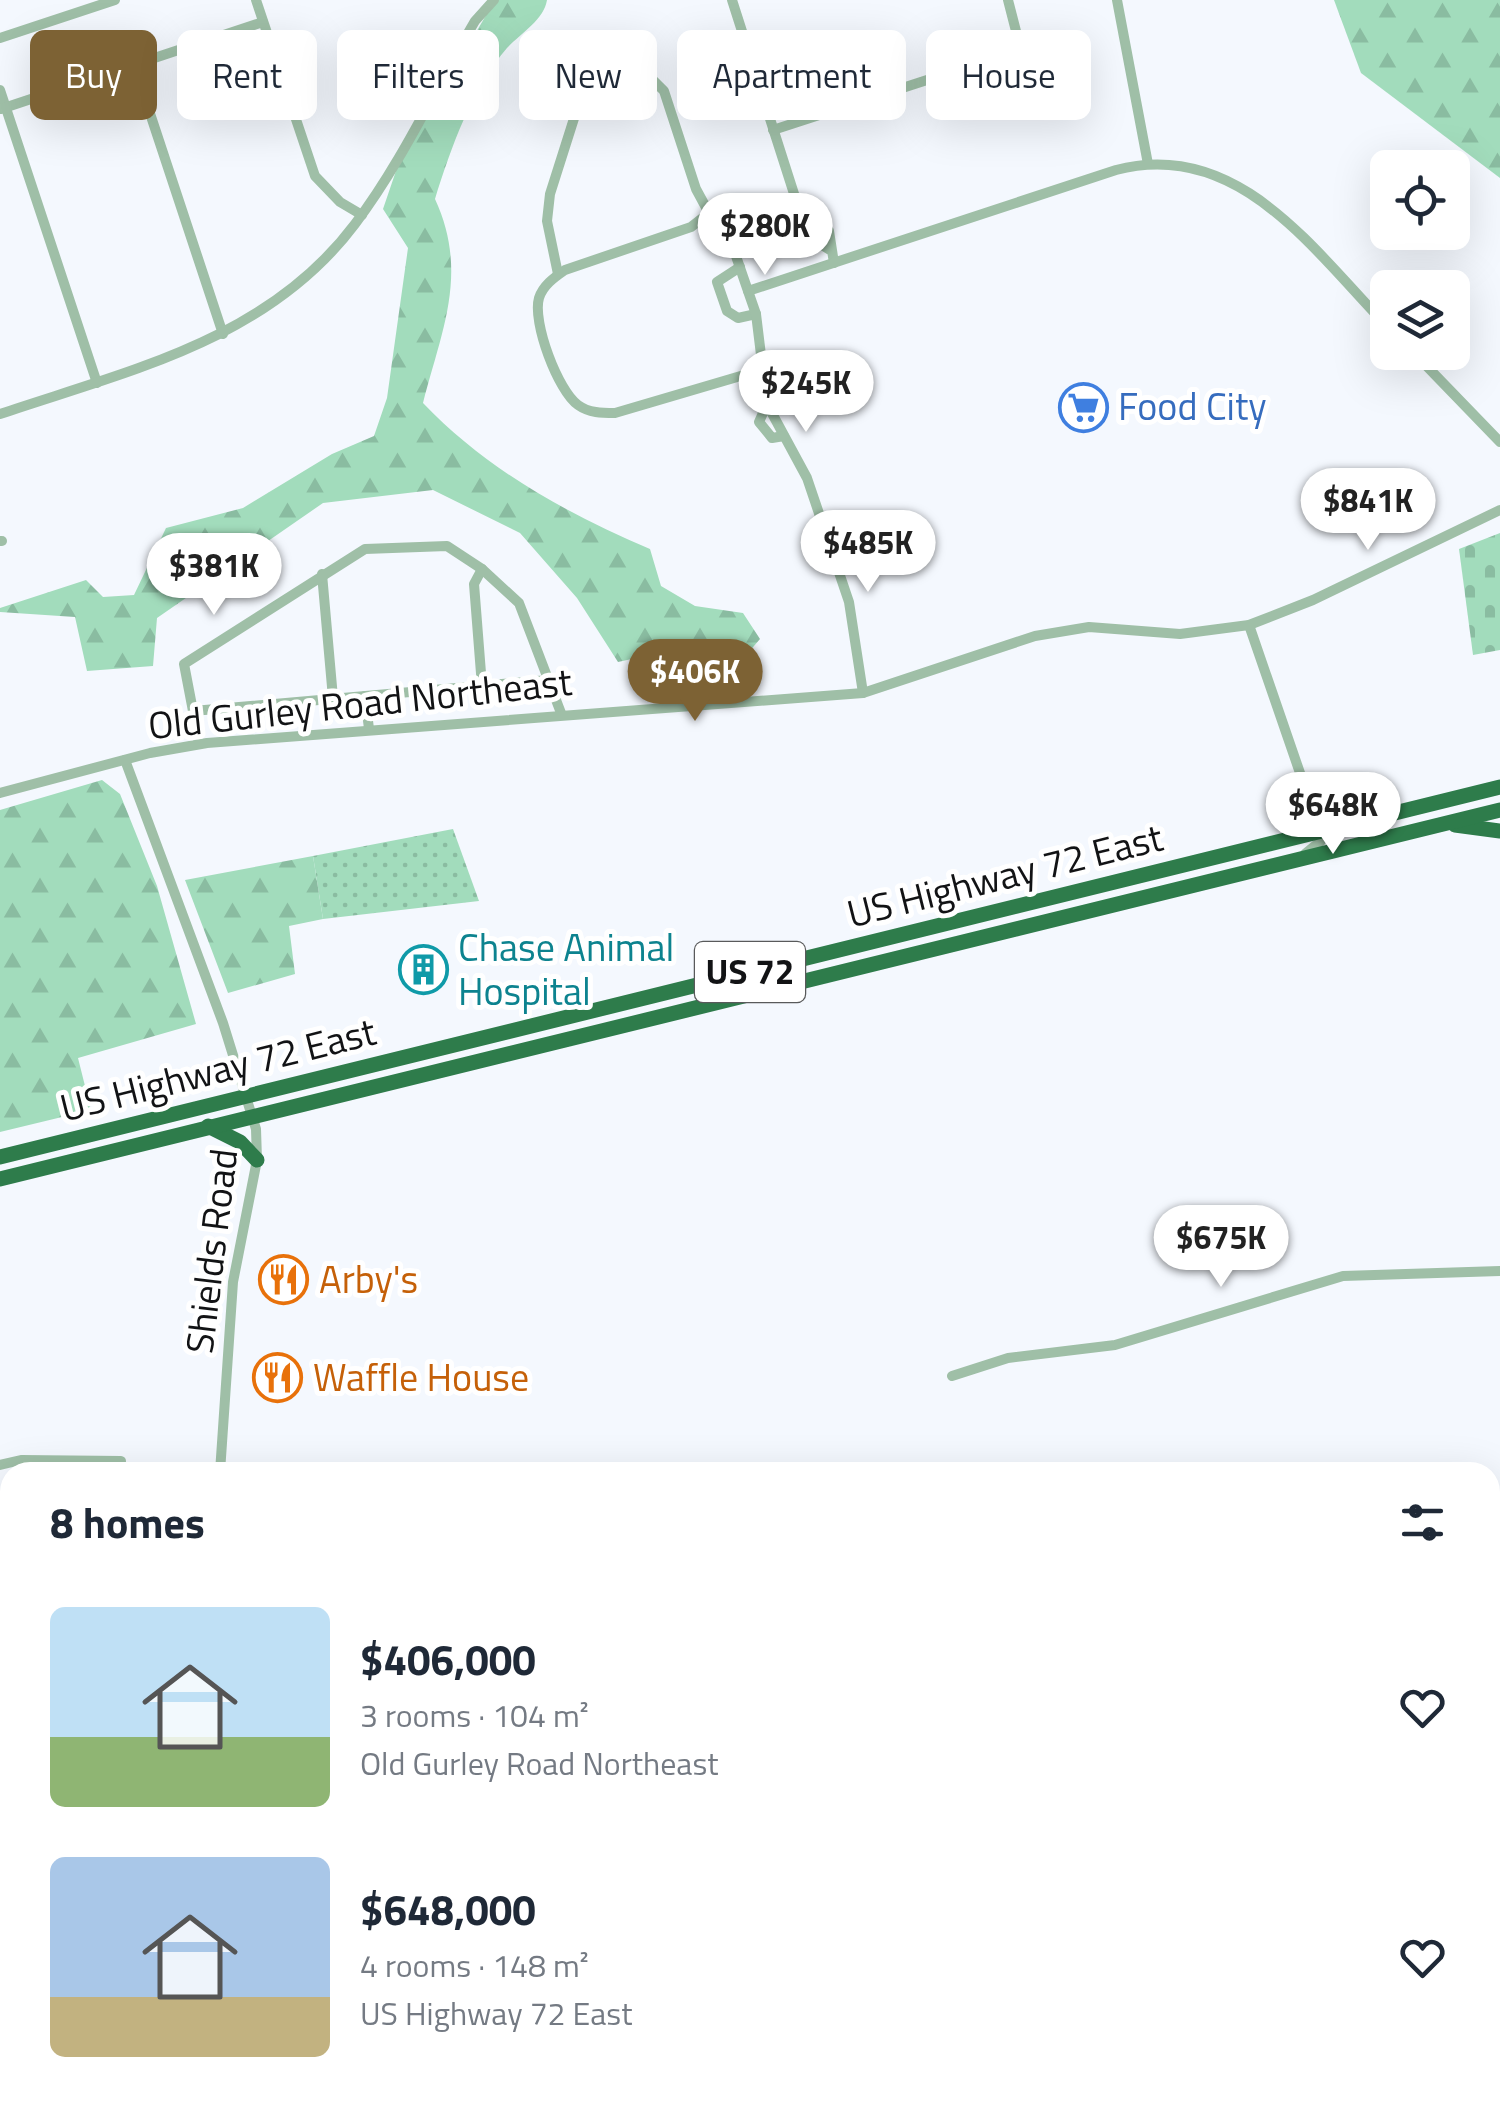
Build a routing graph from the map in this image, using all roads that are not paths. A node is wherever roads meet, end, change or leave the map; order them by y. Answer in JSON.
{"nodes":[{"id":1,"x":115,"y":0,"type":"edge"},
{"id":2,"x":256,"y":0,"type":"edge"},
{"id":3,"x":494,"y":0,"type":"edge"},
{"id":4,"x":732,"y":0,"type":"edge"},
{"id":5,"x":1008,"y":0,"type":"edge"},
{"id":6,"x":1117,"y":0,"type":"edge"},
{"id":7,"x":264,"y":22,"type":"junction"},
{"id":8,"x":0,"y":38,"type":"edge"},
{"id":9,"x":157,"y":57,"type":"edge"},
{"id":10,"x":0,"y":90,"type":"edge"},
{"id":11,"x":30,"y":99,"type":"edge"},
{"id":12,"x":3,"y":108,"type":"edge"},
{"id":13,"x":152,"y":120,"type":"edge"},
{"id":14,"x":773,"y":130,"type":"junction"},
{"id":15,"x":1148,"y":164,"type":"junction"},
{"id":16,"x":708,"y":213,"type":"junction"},
{"id":17,"x":362,"y":215,"type":"junction"},
{"id":18,"x":834,"y":263,"type":"junction"},
{"id":19,"x":740,"y":268,"type":"junction"},
{"id":20,"x":558,"y":274,"type":"junction"},
{"id":21,"x":748,"y":291,"type":"junction"},
{"id":22,"x":1370,"y":308,"type":"edge"},
{"id":23,"x":756,"y":314,"type":"junction"},
{"id":24,"x":223,"y":334,"type":"junction"},
{"id":25,"x":762,"y":370,"type":"junction"},
{"id":26,"x":1430,"y":370,"type":"edge"},
{"id":27,"x":97,"y":382,"type":"junction"},
{"id":28,"x":0,"y":414,"type":"edge"},
{"id":29,"x":1500,"y":442,"type":"edge"},
{"id":30,"x":1500,"y":514,"type":"edge"},
{"id":31,"x":482,"y":568,"type":"junction"},
{"id":32,"x":322,"y":574,"type":"junction"},
{"id":33,"x":1248,"y":626,"type":"junction"},
{"id":34,"x":548,"y":680,"type":"junction"},
{"id":35,"x":482,"y":686,"type":"junction"},
{"id":36,"x":863,"y":693,"type":"junction"},
{"id":37,"x":366,"y":696,"type":"junction"},
{"id":38,"x":333,"y":698,"type":"junction"},
{"id":39,"x":561,"y":713,"type":"junction"},
{"id":40,"x":369,"y":729,"type":"junction"},
{"id":41,"x":126,"y":760,"type":"junction"},
{"id":42,"x":1500,"y":787,"type":"edge"},
{"id":43,"x":0,"y":793,"type":"edge"},
{"id":44,"x":1311,"y":806,"type":"junction"},
{"id":45,"x":1500,"y":810,"type":"edge"},
{"id":46,"x":1446,"y":824,"type":"junction"},
{"id":47,"x":1320,"y":831,"type":"junction"},
{"id":48,"x":1500,"y":831,"type":"edge"},
{"id":49,"x":1288,"y":840,"type":"junction"},
{"id":50,"x":1297,"y":860,"type":"junction"},
{"id":51,"x":248,"y":1095,"type":"junction"},
{"id":52,"x":254,"y":1117,"type":"junction"},
{"id":53,"x":208,"y":1126,"type":"junction"},
{"id":54,"x":0,"y":1157,"type":"edge"},
{"id":55,"x":257,"y":1160,"type":"junction"},
{"id":56,"x":0,"y":1179,"type":"edge"},
{"id":57,"x":1500,"y":1271,"type":"edge"},
{"id":58,"x":952,"y":1376,"type":"dead end"},
{"id":59,"x":10,"y":1462,"type":"edge"},
{"id":60,"x":121,"y":1462,"type":"edge"},
{"id":61,"x":221,"y":1462,"type":"edge"}],
"edges":[{"from":1,"to":8,"type":"street"},
{"from":2,"to":7,"type":"street"},
{"from":3,"to":17,"type":"street"},
{"from":4,"to":14,"type":"street"},
{"from":5,"to":14,"type":"street"},
{"from":6,"to":15,"type":"street"},
{"from":7,"to":9,"type":"street"},
{"from":7,"to":17,"type":"street"},
{"from":10,"to":12,"type":"street"},
{"from":11,"to":12,"type":"street"},
{"from":12,"to":27,"type":"street"},
{"from":13,"to":24,"type":"street"},
{"from":14,"to":18,"type":"street"},
{"from":15,"to":18,"type":"street"},
{"from":15,"to":22,"type":"street"},
{"from":16,"to":19,"type":"street"},
{"from":16,"to":20,"type":"street"},
{"from":16,"to":20,"type":"street"},
{"from":17,"to":24,"type":"street"},
{"from":18,"to":21,"type":"street"},
{"from":19,"to":21,"type":"street"},
{"from":19,"to":23,"type":"street"},
{"from":20,"to":25,"type":"street"},
{"from":21,"to":23,"type":"street"},
{"from":23,"to":25,"type":"street"},
{"from":24,"to":27,"type":"street"},
{"from":25,"to":36,"type":"street"},
{"from":26,"to":29,"type":"street"},
{"from":27,"to":28,"type":"street"},
{"from":30,"to":33,"type":"street","name":"Old Gurley Road Northeast"},
{"from":31,"to":32,"type":"street"},
{"from":31,"to":34,"type":"street"},
{"from":31,"to":35,"type":"street"},
{"from":32,"to":38,"type":"street"},
{"from":32,"to":38,"type":"street"},
{"from":33,"to":36,"type":"street","name":"Old Gurley Road Northeast"},
{"from":33,"to":44,"type":"street"},
{"from":34,"to":35,"type":"street"},
{"from":34,"to":39,"type":"street"},
{"from":35,"to":37,"type":"street"},
{"from":36,"to":39,"type":"street","name":"Old Gurley Road Northeast"},
{"from":37,"to":38,"type":"street"},
{"from":37,"to":40,"type":"street"},
{"from":39,"to":40,"type":"street","name":"Old Gurley Road Northeast"},
{"from":40,"to":41,"type":"street","name":"Old Gurley Road Northeast"},
{"from":41,"to":43,"type":"street","name":"Old Gurley Road Northeast"},
{"from":41,"to":51,"type":"street","name":"Shields Road"},
{"from":42,"to":47,"type":"highway","name":"US Highway 72 East","number":"US 72"},
{"from":44,"to":47,"type":"street"},
{"from":44,"to":49,"type":"street"},
{"from":45,"to":46,"type":"highway","name":"US Highway 72 East","number":"US 72"},
{"from":46,"to":48,"type":"highway"},
{"from":46,"to":50,"type":"highway","name":"US Highway 72 East","number":"US 72"},
{"from":47,"to":49,"type":"highway","name":"US Highway 72 East","number":"US 72"},
{"from":47,"to":50,"type":"street"},
{"from":49,"to":51,"type":"highway","name":"US Highway 72 East","number":"US 72"},
{"from":50,"to":52,"type":"highway","name":"US Highway 72 East","number":"US 72"},
{"from":51,"to":52,"type":"street","name":"Shields Road"},
{"from":51,"to":54,"type":"highway","name":"US Highway 72 East","number":"US 72"},
{"from":52,"to":53,"type":"highway","name":"US Highway 72 East","number":"US 72"},
{"from":52,"to":55,"type":"street","name":"Shields Road"},
{"from":53,"to":55,"type":"highway"},
{"from":53,"to":56,"type":"highway","name":"US Highway 72 East","number":"US 72"},
{"from":55,"to":61,"type":"street","name":"Shields Road"},
{"from":57,"to":58,"type":"street"},
{"from":59,"to":60,"type":"street"}]}
